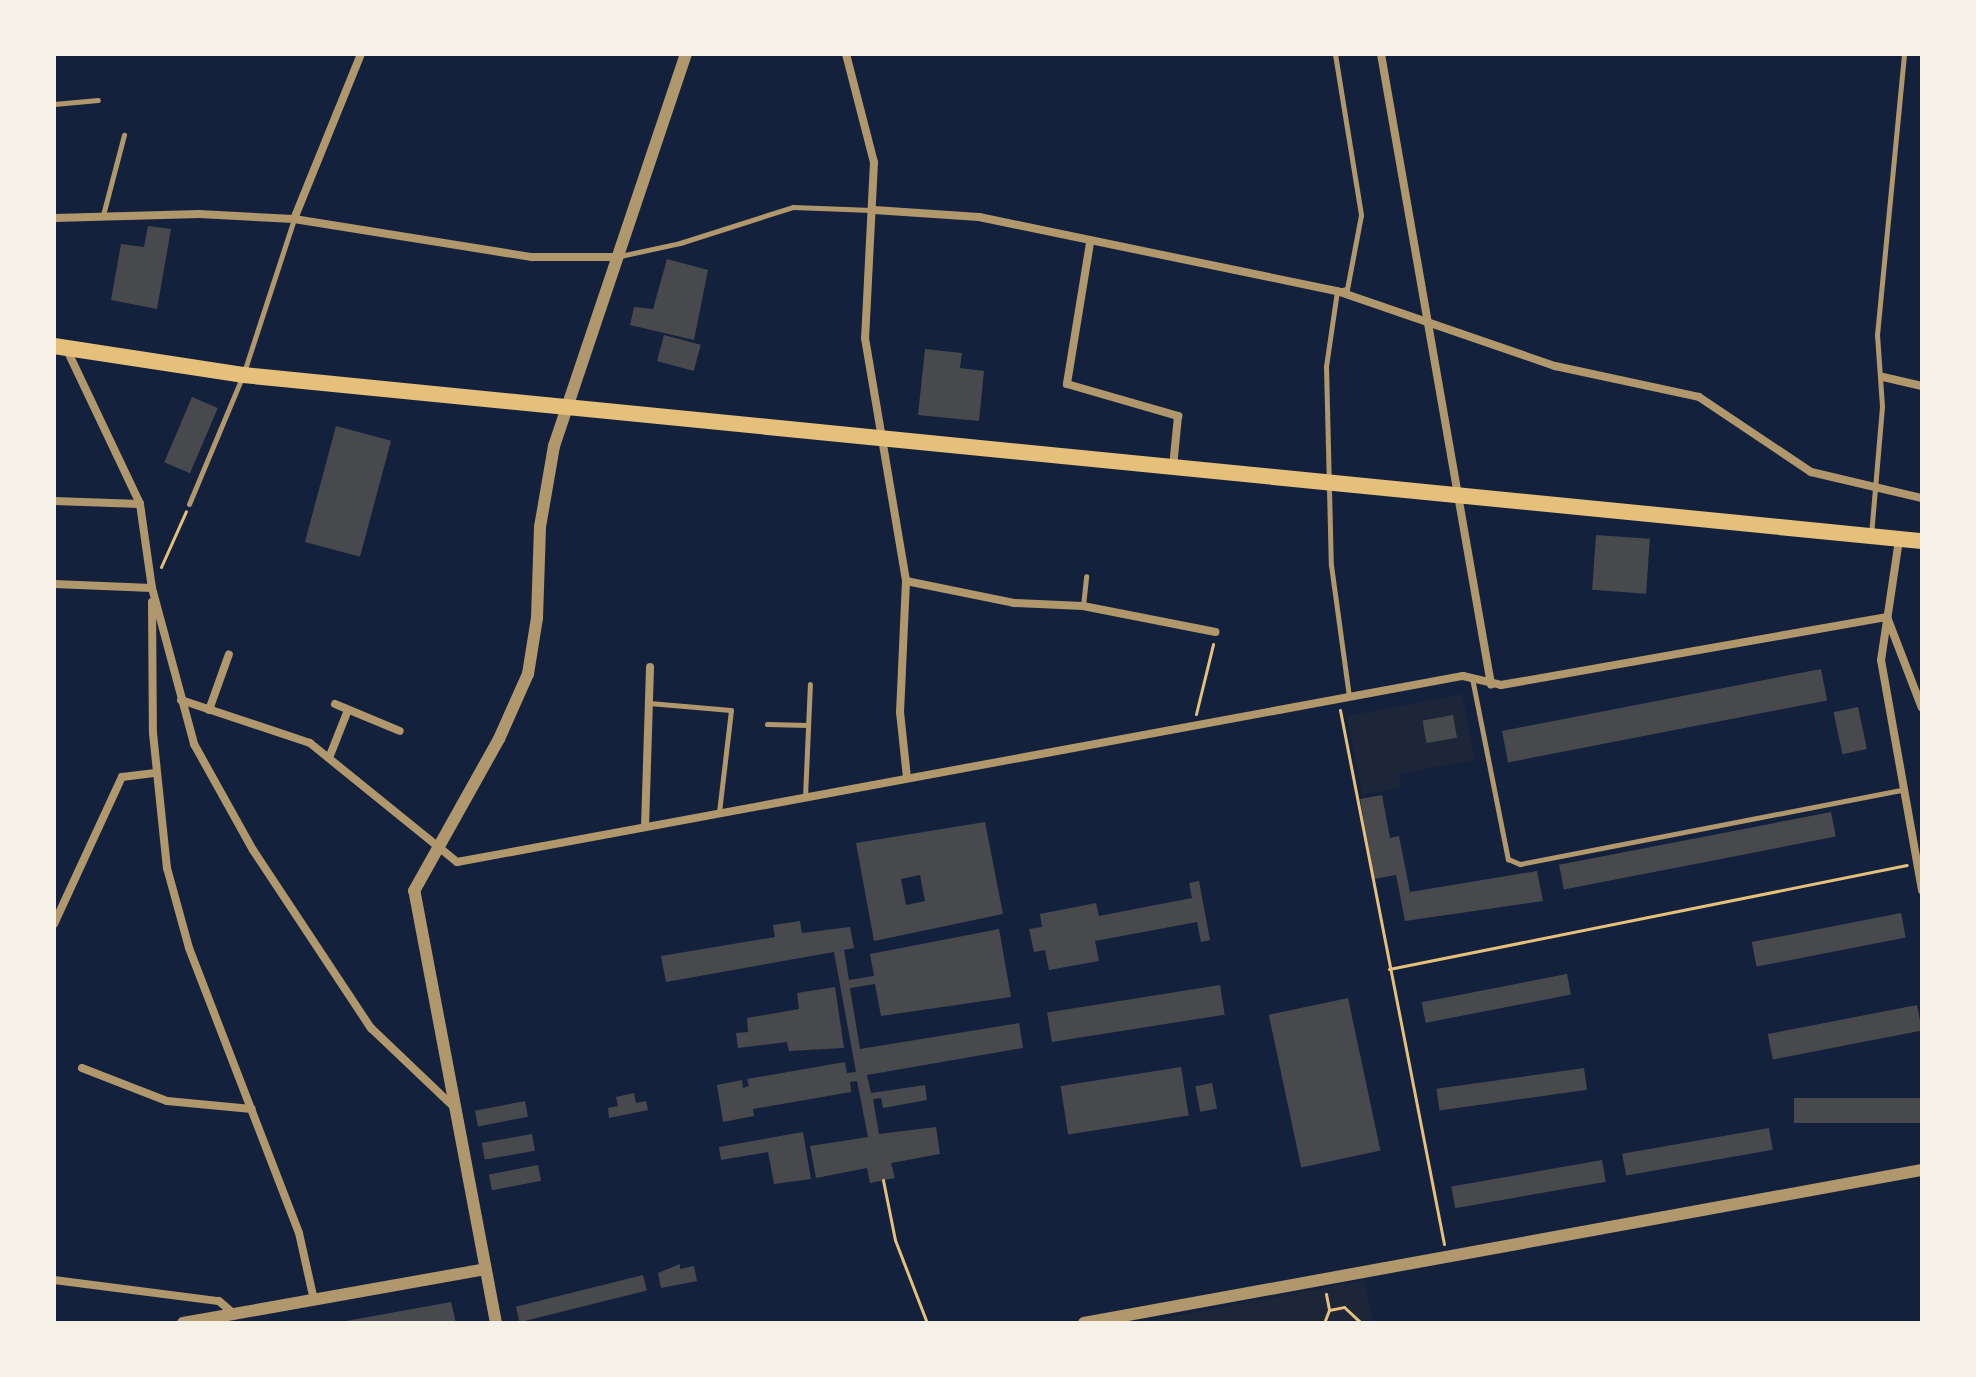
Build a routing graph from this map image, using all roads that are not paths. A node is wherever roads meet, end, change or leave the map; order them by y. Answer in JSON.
{"nodes":[{"id":1,"x":361,"y":54,"type":"edge"},
{"id":2,"x":686,"y":54,"type":"edge"},
{"id":3,"x":846,"y":54,"type":"edge"},
{"id":4,"x":1335,"y":54,"type":"edge"},
{"id":5,"x":1381,"y":54,"type":"edge"},
{"id":6,"x":1904,"y":54,"type":"edge"},
{"id":7,"x":98,"y":100,"type":"dead end"},
{"id":8,"x":54,"y":104,"type":"edge"},
{"id":9,"x":124,"y":135,"type":"dead end"},
{"id":10,"x":874,"y":210,"type":"junction"},
{"id":11,"x":103,"y":215,"type":"junction"},
{"id":12,"x":54,"y":218,"type":"edge"},
{"id":13,"x":294,"y":219,"type":"junction"},
{"id":14,"x":1090,"y":243,"type":"junction"},
{"id":15,"x":615,"y":257,"type":"junction"},
{"id":16,"x":1337,"y":291,"type":"junction"},
{"id":17,"x":1428,"y":322,"type":"junction"},
{"id":18,"x":60,"y":347,"type":"edge"},
{"id":19,"x":243,"y":375,"type":"junction"},
{"id":20,"x":1883,"y":377,"type":"junction"},
{"id":21,"x":1922,"y":386,"type":"edge"},
{"id":22,"x":566,"y":407,"type":"junction"},
{"id":23,"x":885,"y":438,"type":"junction"},
{"id":24,"x":1173,"y":467,"type":"junction"},
{"id":25,"x":1330,"y":483,"type":"junction"},
{"id":26,"x":1874,"y":488,"type":"junction"},
{"id":27,"x":1459,"y":495,"type":"junction"},
{"id":28,"x":1922,"y":498,"type":"edge"},
{"id":29,"x":54,"y":501,"type":"edge"},
{"id":30,"x":140,"y":504,"type":"junction"},
{"id":31,"x":189,"y":504,"type":"road end"},
{"id":32,"x":1871,"y":536,"type":"junction"},
{"id":33,"x":1900,"y":539,"type":"junction"},
{"id":34,"x":1922,"y":541,"type":"edge"},
{"id":35,"x":1086,"y":576,"type":"dead end"},
{"id":36,"x":906,"y":581,"type":"junction"},
{"id":37,"x":54,"y":584,"type":"edge"},
{"id":38,"x":152,"y":588,"type":"junction"},
{"id":39,"x":1083,"y":606,"type":"junction"},
{"id":40,"x":1886,"y":617,"type":"junction"},
{"id":41,"x":1215,"y":632,"type":"road end"},
{"id":42,"x":229,"y":654,"type":"dead end"},
{"id":43,"x":650,"y":667,"type":"dead end"},
{"id":44,"x":1472,"y":677,"type":"junction"},
{"id":45,"x":810,"y":684,"type":"dead end"},
{"id":46,"x":1491,"y":684,"type":"junction"},
{"id":47,"x":1349,"y":697,"type":"junction"},
{"id":48,"x":181,"y":700,"type":"junction"},
{"id":49,"x":649,"y":703,"type":"junction"},
{"id":50,"x":335,"y":704,"type":"dead end"},
{"id":51,"x":1922,"y":708,"type":"edge"},
{"id":52,"x":209,"y":710,"type":"junction"},
{"id":53,"x":348,"y":710,"type":"junction"},
{"id":54,"x":767,"y":724,"type":"dead end"},
{"id":55,"x":808,"y":725,"type":"junction"},
{"id":56,"x":400,"y":731,"type":"dead end"},
{"id":57,"x":329,"y":758,"type":"junction"},
{"id":58,"x":156,"y":773,"type":"junction"},
{"id":59,"x":907,"y":777,"type":"junction"},
{"id":60,"x":1905,"y":789,"type":"junction"},
{"id":61,"x":805,"y":797,"type":"junction"},
{"id":62,"x":719,"y":812,"type":"junction"},
{"id":63,"x":645,"y":827,"type":"junction"},
{"id":64,"x":438,"y":849,"type":"junction"},
{"id":65,"x":1922,"y":890,"type":"edge"},
{"id":66,"x":54,"y":924,"type":"edge"},
{"id":67,"x":82,"y":1068,"type":"dead end"},
{"id":68,"x":456,"y":1108,"type":"junction"},
{"id":69,"x":252,"y":1109,"type":"junction"},
{"id":70,"x":1922,"y":1170,"type":"edge"},
{"id":71,"x":485,"y":1269,"type":"junction"},
{"id":72,"x":54,"y":1280,"type":"edge"},
{"id":73,"x":314,"y":1300,"type":"junction"},
{"id":74,"x":234,"y":1314,"type":"junction"},
{"id":75,"x":204,"y":1321,"type":"edge"},
{"id":76,"x":183,"y":1323,"type":"edge"},
{"id":77,"x":496,"y":1323,"type":"edge"},
{"id":78,"x":1084,"y":1323,"type":"edge"}],
"edges":[{"from":1,"to":13,"type":"street"},
{"from":2,"to":15,"type":"street"},
{"from":3,"to":10,"type":"street"},
{"from":4,"to":16,"type":"lane"},
{"from":5,"to":17,"type":"street"},
{"from":6,"to":20,"type":"lane"},
{"from":7,"to":8,"type":"lane"},
{"from":9,"to":11,"type":"lane"},
{"from":10,"to":14,"type":"street"},
{"from":10,"to":15,"type":"lane"},
{"from":10,"to":23,"type":"street"},
{"from":11,"to":12,"type":"street"},
{"from":11,"to":13,"type":"street"},
{"from":13,"to":15,"type":"street"},
{"from":13,"to":19,"type":"lane"},
{"from":14,"to":16,"type":"street"},
{"from":14,"to":24,"type":"street"},
{"from":15,"to":22,"type":"street"},
{"from":16,"to":17,"type":"street"},
{"from":16,"to":25,"type":"lane"},
{"from":17,"to":26,"type":"street"},
{"from":17,"to":27,"type":"street"},
{"from":18,"to":19,"type":"main road"},
{"from":18,"to":30,"type":"street"},
{"from":19,"to":22,"type":"main road"},
{"from":19,"to":31,"type":"lane"},
{"from":20,"to":21,"type":"street"},
{"from":20,"to":26,"type":"lane"},
{"from":22,"to":23,"type":"main road"},
{"from":22,"to":64,"type":"street"},
{"from":23,"to":24,"type":"main road"},
{"from":23,"to":36,"type":"street"},
{"from":24,"to":25,"type":"main road"},
{"from":25,"to":27,"type":"main road"},
{"from":25,"to":47,"type":"lane"},
{"from":26,"to":28,"type":"street"},
{"from":26,"to":32,"type":"lane"},
{"from":27,"to":32,"type":"main road"},
{"from":27,"to":46,"type":"street"},
{"from":29,"to":30,"type":"street"},
{"from":30,"to":38,"type":"street"},
{"from":32,"to":33,"type":"main road"},
{"from":33,"to":34,"type":"main road"},
{"from":33,"to":40,"type":"street"},
{"from":35,"to":39,"type":"lane"},
{"from":36,"to":39,"type":"street"},
{"from":36,"to":59,"type":"street"},
{"from":37,"to":38,"type":"street"},
{"from":38,"to":48,"type":"street"},
{"from":38,"to":58,"type":"street"},
{"from":39,"to":41,"type":"street"},
{"from":40,"to":46,"type":"street"},
{"from":40,"to":51,"type":"street"},
{"from":40,"to":60,"type":"street"},
{"from":42,"to":52,"type":"street"},
{"from":43,"to":49,"type":"street"},
{"from":44,"to":46,"type":"street"},
{"from":44,"to":47,"type":"street"},
{"from":44,"to":60,"type":"lane"},
{"from":45,"to":55,"type":"lane"},
{"from":47,"to":59,"type":"street"},
{"from":48,"to":52,"type":"street"},
{"from":48,"to":68,"type":"street"},
{"from":49,"to":62,"type":"lane"},
{"from":49,"to":63,"type":"street"},
{"from":50,"to":53,"type":"street"},
{"from":52,"to":57,"type":"street"},
{"from":53,"to":56,"type":"street"},
{"from":53,"to":57,"type":"street"},
{"from":54,"to":55,"type":"lane"},
{"from":55,"to":61,"type":"lane"},
{"from":57,"to":64,"type":"street"},
{"from":58,"to":66,"type":"street"},
{"from":58,"to":69,"type":"street"},
{"from":59,"to":61,"type":"street"},
{"from":60,"to":65,"type":"street"},
{"from":61,"to":62,"type":"street"},
{"from":62,"to":63,"type":"street"},
{"from":63,"to":64,"type":"street"},
{"from":64,"to":68,"type":"street"},
{"from":67,"to":69,"type":"street"},
{"from":68,"to":71,"type":"street"},
{"from":69,"to":73,"type":"street"},
{"from":70,"to":78,"type":"street"},
{"from":71,"to":73,"type":"street"},
{"from":71,"to":77,"type":"street"},
{"from":72,"to":74,"type":"street"},
{"from":73,"to":74,"type":"street"},
{"from":74,"to":75,"type":"street"},
{"from":75,"to":76,"type":"street"}]}
